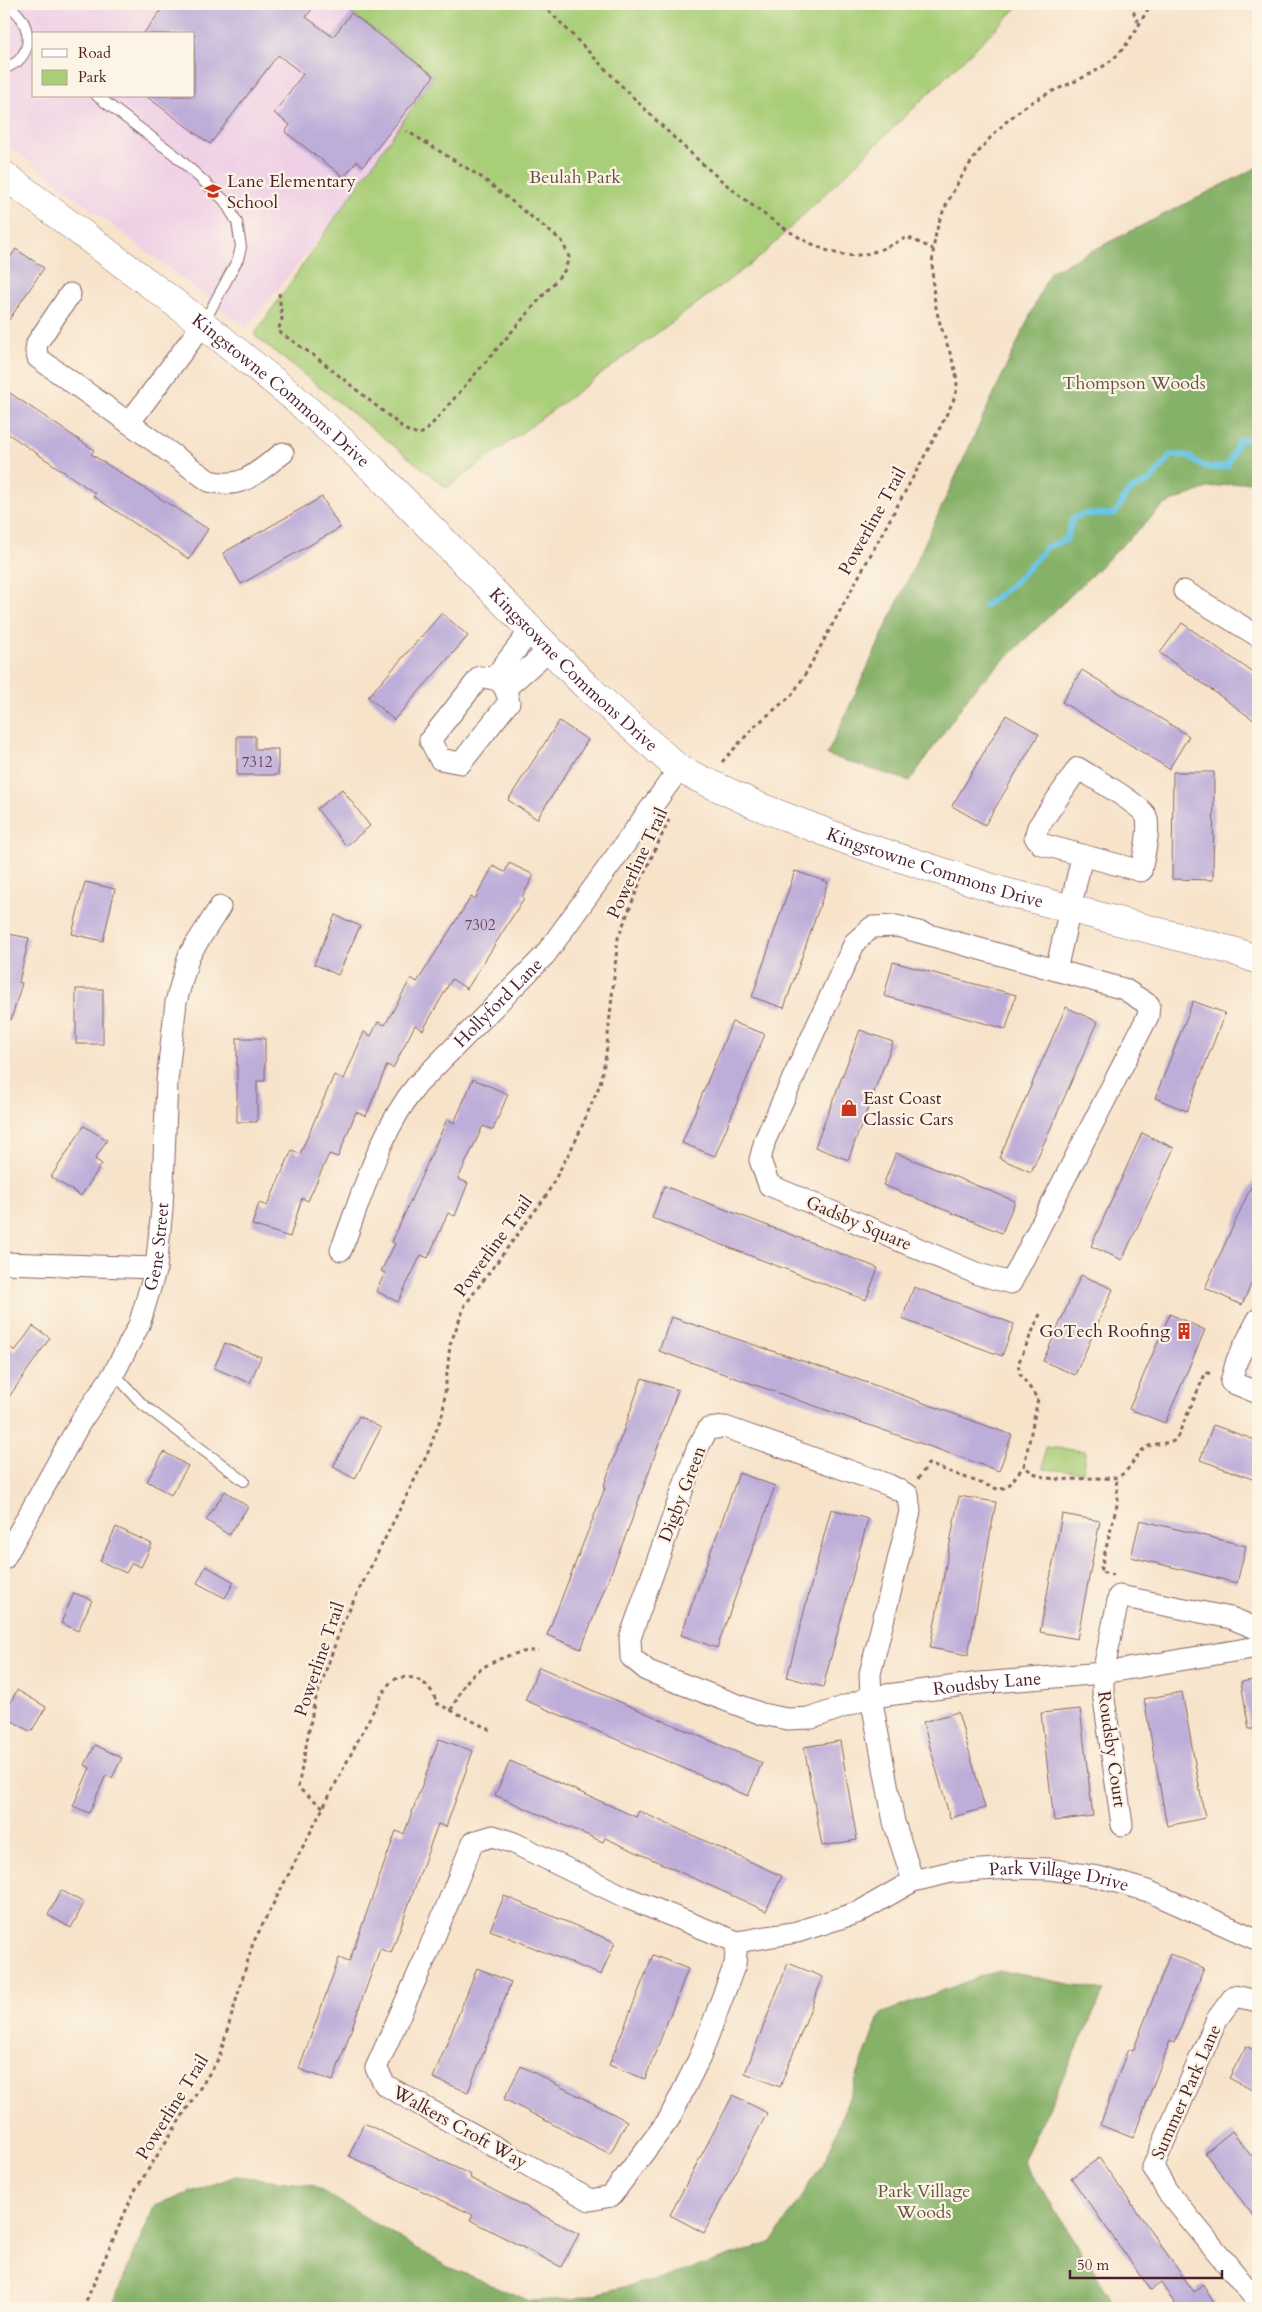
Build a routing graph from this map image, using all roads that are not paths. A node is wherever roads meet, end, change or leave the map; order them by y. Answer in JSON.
{"nodes":[{"id":1,"x":5,"y":4,"type":"edge"},
{"id":2,"x":30,"y":47,"type":"edge"},
{"id":3,"x":4,"y":69,"type":"edge"},
{"id":4,"x":99,"y":98,"type":"edge"},
{"id":5,"x":4,"y":175,"type":"edge"},
{"id":6,"x":70,"y":294,"type":"dead end"},
{"id":7,"x":203,"y":324,"type":"junction"},
{"id":8,"x":129,"y":423,"type":"junction"},
{"id":9,"x":283,"y":453,"type":"dead end"},
{"id":10,"x":1184,"y":591,"type":"dead end"},
{"id":11,"x":531,"y":630,"type":"junction"},
{"id":12,"x":1258,"y":636,"type":"edge"},
{"id":13,"x":549,"y":650,"type":"junction"},
{"id":14,"x":691,"y":774,"type":"junction"},
{"id":15,"x":1082,"y":857,"type":"junction"},
{"id":16,"x":220,"y":907,"type":"dead end"},
{"id":17,"x":1070,"y":908,"type":"junction"},
{"id":18,"x":1258,"y":960,"type":"edge"},
{"id":19,"x":1056,"y":970,"type":"junction"},
{"id":20,"x":341,"y":1250,"type":"dead end"},
{"id":21,"x":4,"y":1263,"type":"edge"},
{"id":22,"x":156,"y":1268,"type":"junction"},
{"id":23,"x":1258,"y":1319,"type":"edge"},
{"id":24,"x":114,"y":1373,"type":"junction"},
{"id":25,"x":1258,"y":1393,"type":"edge"},
{"id":26,"x":244,"y":1481,"type":"dead end"},
{"id":27,"x":4,"y":1559,"type":"edge"},
{"id":28,"x":1258,"y":1629,"type":"edge"},
{"id":29,"x":1258,"y":1647,"type":"edge"},
{"id":30,"x":1103,"y":1673,"type":"junction"},
{"id":31,"x":871,"y":1697,"type":"junction"},
{"id":32,"x":1122,"y":1825,"type":"dead end"},
{"id":33,"x":912,"y":1881,"type":"junction"},
{"id":34,"x":1258,"y":1940,"type":"edge"},
{"id":35,"x":737,"y":1942,"type":"junction"},
{"id":36,"x":1258,"y":2001,"type":"edge"},
{"id":37,"x":1258,"y":2302,"type":"edge"}],
"edges":[{"from":1,"to":2,"type":"lane"},
{"from":2,"to":3,"type":"lane"},
{"from":4,"to":7,"type":"lane"},
{"from":5,"to":7,"type":"street","name":"Kingstowne Commons Drive"},
{"from":6,"to":8,"type":"street"},
{"from":7,"to":8,"type":"street"},
{"from":7,"to":11,"type":"street","name":"Kingstowne Commons Drive"},
{"from":8,"to":9,"type":"street"},
{"from":10,"to":12,"type":"street"},
{"from":11,"to":13,"type":"street","name":"Kingstowne Commons Drive"},
{"from":11,"to":13,"type":"street"},
{"from":13,"to":14,"type":"street","name":"Kingstowne Commons Drive"},
{"from":14,"to":17,"type":"street","name":"Kingstowne Commons Drive"},
{"from":14,"to":20,"type":"street","name":"Hollyford Lane"},
{"from":15,"to":15,"type":"street"},
{"from":15,"to":17,"type":"street"},
{"from":16,"to":22,"type":"street","name":"Gene Street"},
{"from":17,"to":18,"type":"street","name":"Kingstowne Commons Drive"},
{"from":17,"to":19,"type":"street"},
{"from":19,"to":19,"type":"street","name":"Gadsby Square"},
{"from":21,"to":22,"type":"street"},
{"from":22,"to":24,"type":"street","name":"Gene Street"},
{"from":23,"to":25,"type":"street"},
{"from":24,"to":26,"type":"lane"},
{"from":24,"to":27,"type":"street","name":"Gene Street"},
{"from":28,"to":30,"type":"street"},
{"from":29,"to":30,"type":"street","name":"Roudsby Lane"},
{"from":30,"to":31,"type":"street","name":"Roudsby Lane"},
{"from":30,"to":32,"type":"street","name":"Roudsby Court"},
{"from":31,"to":31,"type":"street","name":"Digby Green"},
{"from":31,"to":33,"type":"street"},
{"from":33,"to":34,"type":"street","name":"Park Village Drive"},
{"from":33,"to":35,"type":"street","name":"Park Village Drive"},
{"from":35,"to":35,"type":"street","name":"Walkers Croft Way"},
{"from":36,"to":37,"type":"street","name":"Summer Park Lane"}]}
